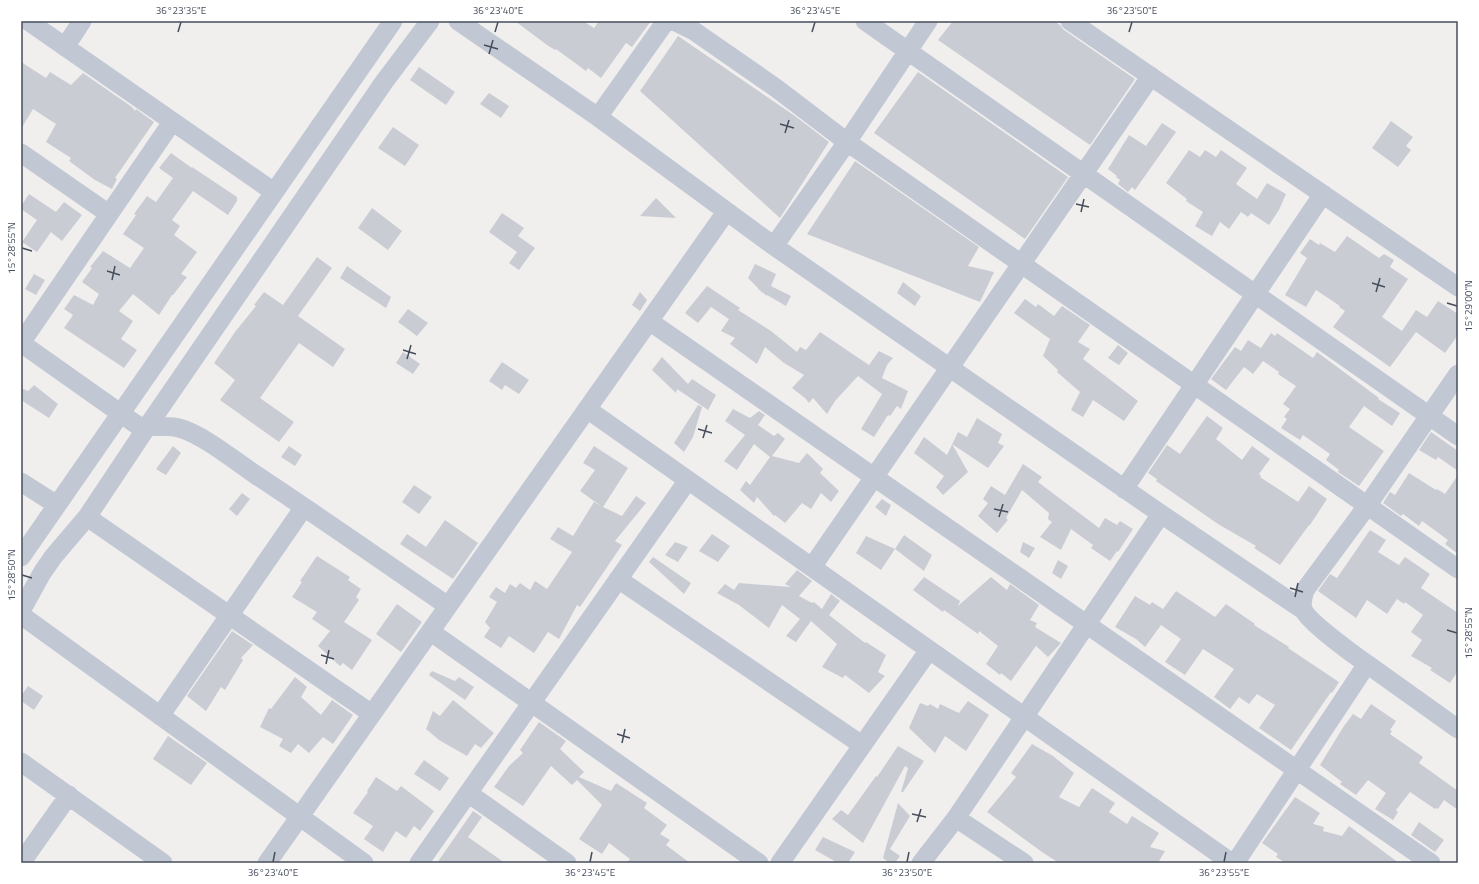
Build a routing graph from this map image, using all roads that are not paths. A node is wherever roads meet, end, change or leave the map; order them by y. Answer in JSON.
{"nodes":[{"id":1,"x":28,"y":21,"type":"edge"},
{"id":2,"x":82,"y":21,"type":"edge"},
{"id":3,"x":393,"y":21,"type":"edge"},
{"id":4,"x":430,"y":21,"type":"edge"},
{"id":5,"x":458,"y":21,"type":"edge"},
{"id":6,"x":666,"y":21,"type":"edge"},
{"id":7,"x":674,"y":21,"type":"edge"},
{"id":8,"x":865,"y":21,"type":"edge"},
{"id":9,"x":928,"y":21,"type":"edge"},
{"id":10,"x":1070,"y":21,"type":"edge"},
{"id":11,"x":65,"y":47,"type":"junction"},
{"id":12,"x":908,"y":51,"type":"junction"},
{"id":13,"x":1151,"y":76,"type":"junction"},
{"id":14,"x":598,"y":117,"type":"junction"},
{"id":15,"x":172,"y":122,"type":"junction"},
{"id":16,"x":847,"y":142,"type":"junction"},
{"id":17,"x":21,"y":153,"type":"edge"},
{"id":18,"x":1084,"y":174,"type":"junction"},
{"id":19,"x":274,"y":192,"type":"junction"},
{"id":20,"x":1323,"y":194,"type":"junction"},
{"id":21,"x":726,"y":212,"type":"junction"},
{"id":22,"x":109,"y":214,"type":"junction"},
{"id":23,"x":774,"y":246,"type":"junction"},
{"id":24,"x":1021,"y":264,"type":"junction"},
{"id":25,"x":1458,"y":287,"type":"edge"},
{"id":26,"x":1255,"y":294,"type":"junction"},
{"id":27,"x":649,"y":321,"type":"junction"},
{"id":28,"x":21,"y":343,"type":"edge"},
{"id":29,"x":950,"y":368,"type":"junction"},
{"id":30,"x":1458,"y":374,"type":"edge"},
{"id":31,"x":1193,"y":384,"type":"junction"},
{"id":32,"x":587,"y":409,"type":"junction"},
{"id":33,"x":120,"y":414,"type":"junction"},
{"id":34,"x":1429,"y":416,"type":"junction"},
{"id":35,"x":147,"y":427,"type":"junction"},
{"id":36,"x":1458,"y":436,"type":"edge"},
{"id":37,"x":875,"y":477,"type":"junction"},
{"id":38,"x":688,"y":480,"type":"junction"},
{"id":39,"x":21,"y":482,"type":"edge"},
{"id":40,"x":1124,"y":488,"type":"junction"},
{"id":41,"x":57,"y":506,"type":"junction"},
{"id":42,"x":1367,"y":506,"type":"junction"},
{"id":43,"x":304,"y":507,"type":"junction"},
{"id":44,"x":1161,"y":514,"type":"junction"},
{"id":45,"x":88,"y":517,"type":"junction"},
{"id":46,"x":21,"y":557,"type":"edge"},
{"id":47,"x":812,"y":567,"type":"junction"},
{"id":48,"x":1458,"y":569,"type":"edge"},
{"id":49,"x":618,"y":579,"type":"junction"},
{"id":50,"x":448,"y":606,"type":"junction"},
{"id":51,"x":1303,"y":610,"type":"junction"},
{"id":52,"x":21,"y":611,"type":"edge"},
{"id":53,"x":21,"y":615,"type":"edge"},
{"id":54,"x":229,"y":615,"type":"junction"},
{"id":55,"x":1087,"y":625,"type":"junction"},
{"id":56,"x":431,"y":632,"type":"junction"},
{"id":57,"x":929,"y":650,"type":"junction"},
{"id":58,"x":1367,"y":664,"type":"junction"},
{"id":59,"x":532,"y":704,"type":"junction"},
{"id":60,"x":372,"y":714,"type":"junction"},
{"id":61,"x":160,"y":716,"type":"junction"},
{"id":62,"x":1025,"y":717,"type":"junction"},
{"id":63,"x":1458,"y":729,"type":"edge"},
{"id":64,"x":862,"y":746,"type":"junction"},
{"id":65,"x":21,"y":762,"type":"edge"},
{"id":66,"x":1297,"y":770,"type":"junction"},
{"id":67,"x":468,"y":794,"type":"junction"},
{"id":68,"x":69,"y":795,"type":"junction"},
{"id":69,"x":300,"y":817,"type":"junction"},
{"id":70,"x":956,"y":818,"type":"junction"},
{"id":71,"x":21,"y":863,"type":"edge"},
{"id":72,"x":163,"y":863,"type":"edge"},
{"id":73,"x":267,"y":863,"type":"edge"},
{"id":74,"x":364,"y":863,"type":"edge"},
{"id":75,"x":419,"y":863,"type":"edge"},
{"id":76,"x":568,"y":863,"type":"edge"},
{"id":77,"x":759,"y":863,"type":"edge"},
{"id":78,"x":780,"y":863,"type":"edge"},
{"id":79,"x":921,"y":863,"type":"edge"},
{"id":80,"x":1024,"y":863,"type":"edge"},
{"id":81,"x":1232,"y":863,"type":"edge"},
{"id":82,"x":1235,"y":863,"type":"edge"},
{"id":83,"x":1431,"y":863,"type":"edge"}],
"edges":[{"from":1,"to":11,"type":"street"},
{"from":2,"to":11,"type":"street"},
{"from":3,"to":19,"type":"street"},
{"from":4,"to":35,"type":"street"},
{"from":5,"to":14,"type":"street"},
{"from":6,"to":14,"type":"street"},
{"from":7,"to":16,"type":"street"},
{"from":8,"to":12,"type":"street"},
{"from":9,"to":12,"type":"street"},
{"from":10,"to":13,"type":"street"},
{"from":11,"to":15,"type":"street"},
{"from":12,"to":16,"type":"street"},
{"from":12,"to":18,"type":"street"},
{"from":13,"to":18,"type":"street"},
{"from":13,"to":20,"type":"street"},
{"from":14,"to":21,"type":"street"},
{"from":15,"to":19,"type":"street"},
{"from":15,"to":22,"type":"street"},
{"from":16,"to":23,"type":"street"},
{"from":16,"to":24,"type":"street"},
{"from":17,"to":22,"type":"street"},
{"from":18,"to":24,"type":"street"},
{"from":18,"to":26,"type":"street"},
{"from":19,"to":33,"type":"street"},
{"from":20,"to":25,"type":"street"},
{"from":20,"to":26,"type":"street"},
{"from":21,"to":23,"type":"street"},
{"from":21,"to":27,"type":"street"},
{"from":22,"to":28,"type":"street"},
{"from":23,"to":29,"type":"street"},
{"from":24,"to":29,"type":"street"},
{"from":24,"to":31,"type":"street"},
{"from":26,"to":31,"type":"street"},
{"from":26,"to":34,"type":"street"},
{"from":27,"to":32,"type":"street"},
{"from":27,"to":37,"type":"street"},
{"from":28,"to":33,"type":"street"},
{"from":29,"to":37,"type":"street"},
{"from":29,"to":40,"type":"street"},
{"from":30,"to":34,"type":"street"},
{"from":31,"to":40,"type":"street"},
{"from":31,"to":42,"type":"street"},
{"from":32,"to":38,"type":"street"},
{"from":32,"to":50,"type":"street"},
{"from":33,"to":35,"type":"street"},
{"from":33,"to":41,"type":"street"},
{"from":34,"to":36,"type":"street"},
{"from":34,"to":42,"type":"street"},
{"from":35,"to":43,"type":"street"},
{"from":35,"to":45,"type":"street"},
{"from":37,"to":47,"type":"street"},
{"from":37,"to":55,"type":"street"},
{"from":38,"to":47,"type":"street"},
{"from":38,"to":49,"type":"street"},
{"from":39,"to":41,"type":"street"},
{"from":40,"to":44,"type":"street"},
{"from":41,"to":46,"type":"street"},
{"from":42,"to":48,"type":"street"},
{"from":42,"to":51,"type":"street"},
{"from":43,"to":50,"type":"street"},
{"from":43,"to":54,"type":"street"},
{"from":44,"to":51,"type":"street"},
{"from":44,"to":55,"type":"street"},
{"from":45,"to":52,"type":"street"},
{"from":45,"to":54,"type":"street"},
{"from":47,"to":57,"type":"street"},
{"from":49,"to":59,"type":"street"},
{"from":49,"to":64,"type":"street"},
{"from":50,"to":56,"type":"street"},
{"from":51,"to":58,"type":"street"},
{"from":53,"to":61,"type":"street"},
{"from":54,"to":60,"type":"street"},
{"from":54,"to":61,"type":"street"},
{"from":55,"to":62,"type":"street"},
{"from":55,"to":66,"type":"street"},
{"from":56,"to":59,"type":"street"},
{"from":56,"to":60,"type":"street"},
{"from":57,"to":62,"type":"street"},
{"from":57,"to":64,"type":"street"},
{"from":58,"to":63,"type":"street"},
{"from":58,"to":66,"type":"street"},
{"from":59,"to":67,"type":"street"},
{"from":59,"to":77,"type":"street"},
{"from":60,"to":69,"type":"street"},
{"from":61,"to":69,"type":"street"},
{"from":62,"to":70,"type":"street"},
{"from":62,"to":81,"type":"street"},
{"from":64,"to":78,"type":"street"},
{"from":65,"to":68,"type":"street"},
{"from":66,"to":82,"type":"street"},
{"from":66,"to":83,"type":"street"},
{"from":67,"to":75,"type":"street"},
{"from":67,"to":76,"type":"street"},
{"from":68,"to":71,"type":"street"},
{"from":68,"to":72,"type":"street"},
{"from":69,"to":73,"type":"street"},
{"from":69,"to":74,"type":"street"},
{"from":70,"to":79,"type":"street"},
{"from":70,"to":80,"type":"street"}]}
